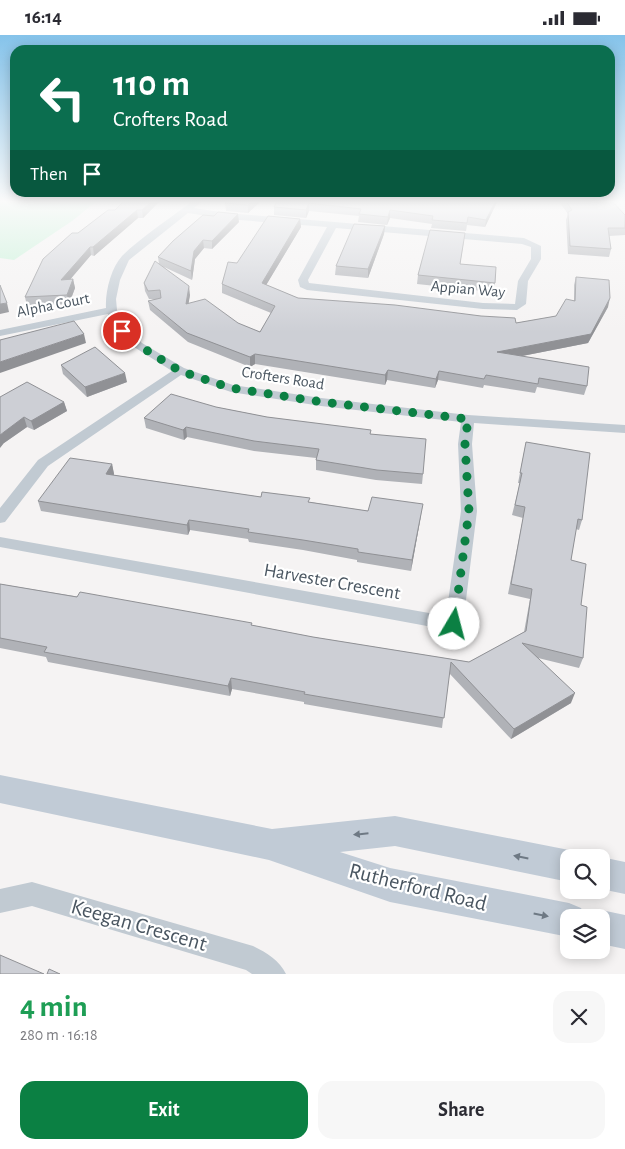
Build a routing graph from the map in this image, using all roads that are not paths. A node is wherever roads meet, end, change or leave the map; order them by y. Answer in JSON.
{"nodes":[{"id":1,"x":144,"y":244,"type":"edge"},
{"id":2,"x":323,"y":244,"type":"edge"},
{"id":3,"x":531,"y":244,"type":"edge"},
{"id":4,"x":112,"y":310,"type":"junction"},
{"id":5,"x":0,"y":333,"type":"edge"},
{"id":6,"x":180,"y":371,"type":"junction"},
{"id":7,"x":468,"y":419,"type":"junction"},
{"id":8,"x":625,"y":429,"type":"edge"},
{"id":9,"x":0,"y":518,"type":"edge"},
{"id":10,"x":0,"y":543,"type":"edge"},
{"id":11,"x":0,"y":789,"type":"edge"},
{"id":12,"x":269,"y":844,"type":"junction"},
{"id":13,"x":560,"y":864,"type":"edge"},
{"id":14,"x":610,"y":875,"type":"edge"},
{"id":15,"x":625,"y":878,"type":"edge"},
{"id":16,"x":0,"y":901,"type":"edge"},
{"id":17,"x":560,"y":918,"type":"edge"},
{"id":18,"x":610,"y":929,"type":"edge"},
{"id":19,"x":625,"y":932,"type":"edge"},
{"id":20,"x":273,"y":974,"type":"edge"}],
"edges":[{"from":1,"to":4,"type":"street"},
{"from":2,"to":3,"type":"street","name":"Appian Way"},
{"from":4,"to":5,"type":"street","name":"Alpha Court"},
{"from":4,"to":6,"type":"street","name":"Crofters Road"},
{"from":6,"to":7,"type":"street","name":"Crofters Road"},
{"from":6,"to":9,"type":"street"},
{"from":7,"to":8,"type":"street","name":"Crofters Road"},
{"from":7,"to":10,"type":"street","name":"Harvester Crescent"},
{"from":11,"to":12,"type":"main road","name":"Rutherford Road"},
{"from":13,"to":12,"type":"main road","name":"Rutherford Road","one_way":true},
{"from":12,"to":17,"type":"main road","name":"Rutherford Road","one_way":true},
{"from":14,"to":15,"type":"main road"},
{"from":16,"to":20,"type":"street","name":"Keegan Crescent"},
{"from":18,"to":19,"type":"main road"}]}
